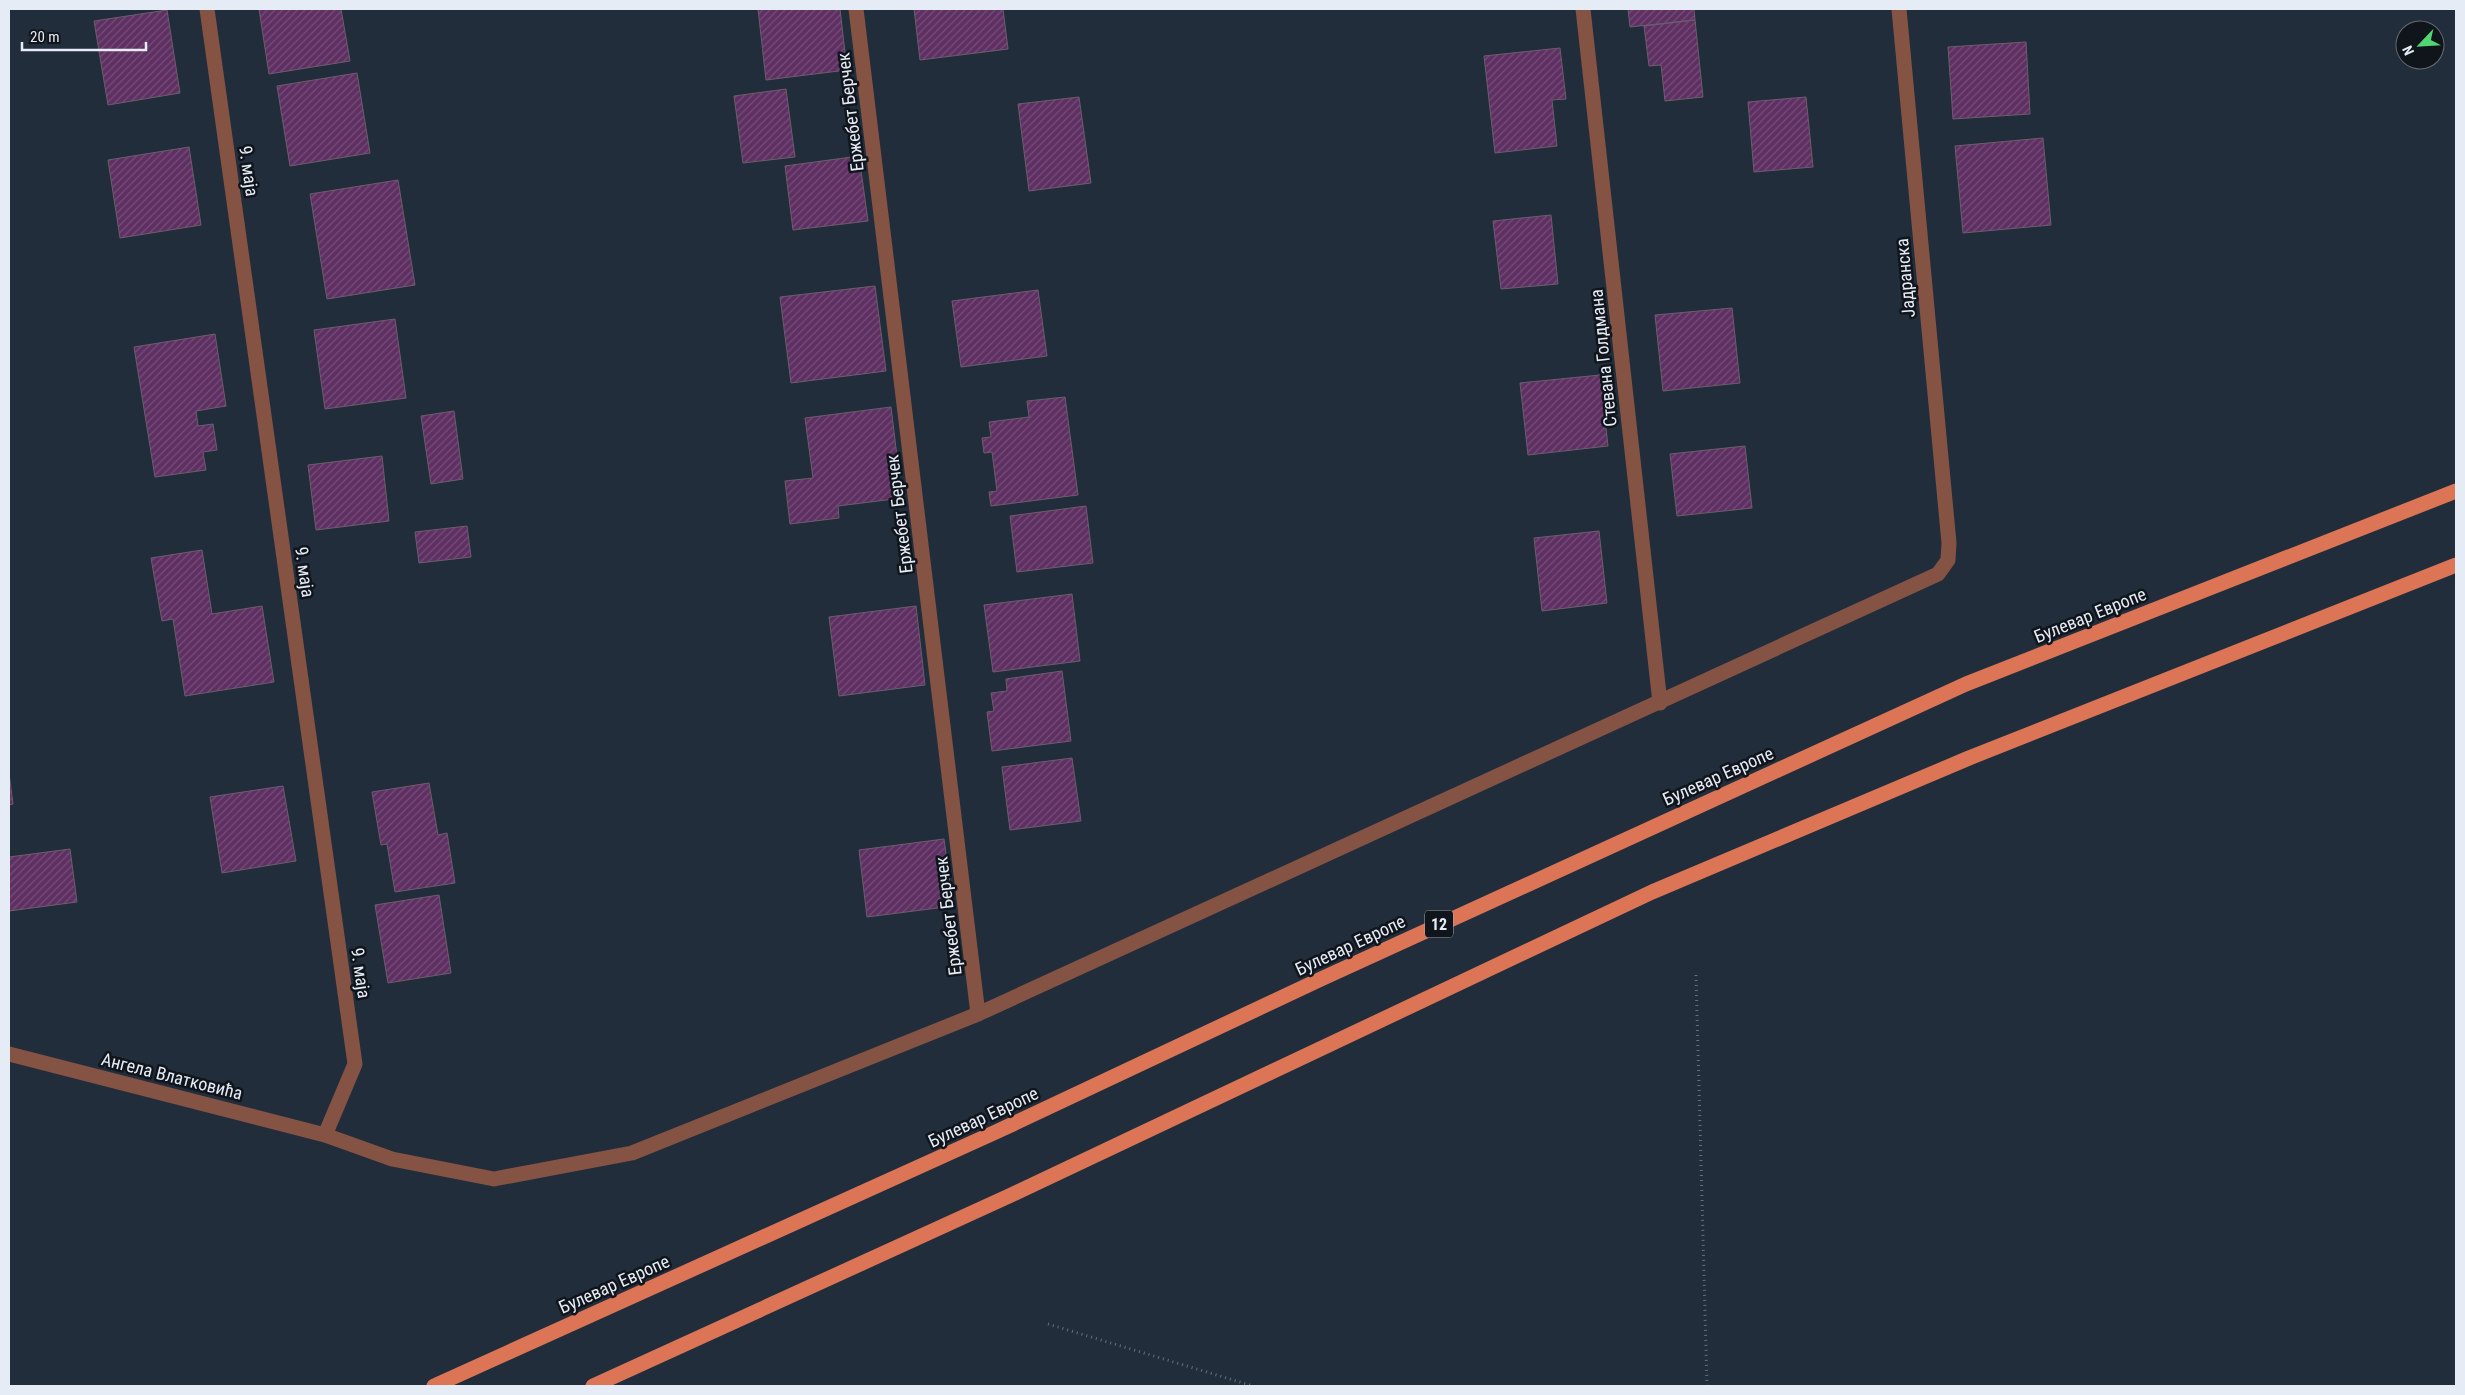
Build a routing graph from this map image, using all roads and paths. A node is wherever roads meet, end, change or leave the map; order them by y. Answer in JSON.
{"nodes":[{"id":1,"x":207,"y":9,"type":"edge"},
{"id":2,"x":856,"y":9,"type":"edge"},
{"id":3,"x":1583,"y":9,"type":"edge"},
{"id":4,"x":1899,"y":9,"type":"edge"},
{"id":5,"x":2456,"y":491,"type":"edge"},
{"id":6,"x":2456,"y":566,"type":"edge"},
{"id":7,"x":1660,"y":702,"type":"junction"},
{"id":8,"x":1696,"y":975,"type":"dead end"},
{"id":9,"x":978,"y":1014,"type":"junction"},
{"id":10,"x":9,"y":1054,"type":"edge"},
{"id":11,"x":325,"y":1135,"type":"junction"},
{"id":12,"x":1048,"y":1324,"type":"dead end"},
{"id":13,"x":434,"y":1386,"type":"edge"},
{"id":14,"x":593,"y":1386,"type":"edge"},
{"id":15,"x":1252,"y":1386,"type":"edge"},
{"id":16,"x":1707,"y":1386,"type":"edge"}],
"edges":[{"from":1,"to":11,"type":"street","name":"9. маја"},
{"from":2,"to":9,"type":"street","name":"Ержебет Берчек"},
{"from":3,"to":7,"type":"street","name":"Стевана Голдмана"},
{"from":4,"to":7,"type":"street","name":"Јадранска"},
{"from":5,"to":13,"type":"main road","name":"Булевар Европе","number":"12"},
{"from":6,"to":14,"type":"main road"},
{"from":7,"to":9,"type":"street","name":"Јадранска"},
{"from":8,"to":16,"type":"path"},
{"from":9,"to":11,"type":"street","name":"Ангела Влатковића"},
{"from":10,"to":11,"type":"street","name":"Ангела Влатковића"},
{"from":12,"to":15,"type":"path"}]}
